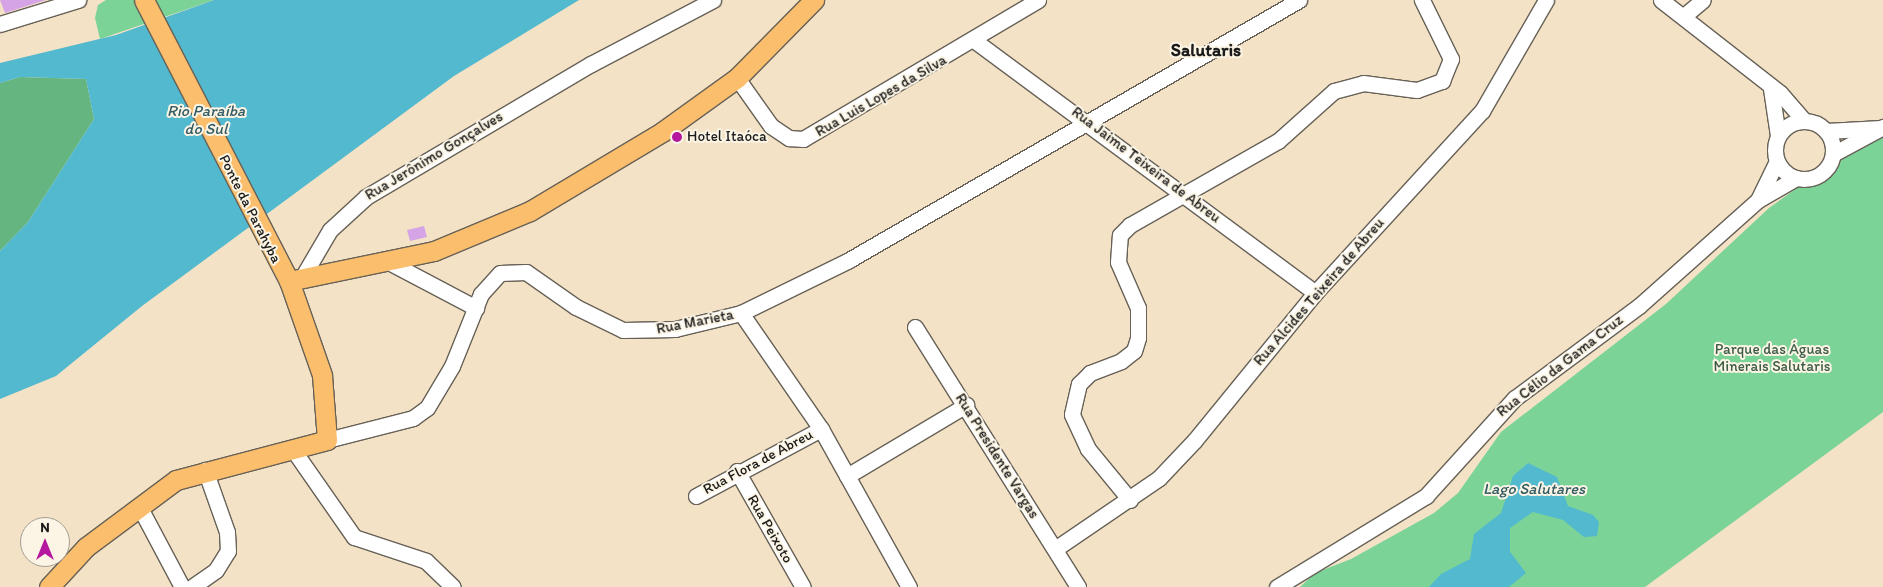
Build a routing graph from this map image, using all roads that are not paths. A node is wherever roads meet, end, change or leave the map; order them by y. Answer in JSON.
{"nodes":[{"id":1,"x":78,"y":0,"type":"edge"},
{"id":2,"x":713,"y":0,"type":"edge"},
{"id":3,"x":814,"y":0,"type":"edge"},
{"id":4,"x":1038,"y":0,"type":"edge"},
{"id":5,"x":1299,"y":0,"type":"edge"},
{"id":6,"x":1422,"y":0,"type":"edge"},
{"id":7,"x":1546,"y":0,"type":"edge"},
{"id":8,"x":1661,"y":0,"type":"edge"},
{"id":9,"x":1703,"y":0,"type":"edge"},
{"id":10,"x":144,"y":1,"type":"edge"},
{"id":11,"x":1685,"y":15,"type":"junction"},
{"id":12,"x":0,"y":24,"type":"edge"},
{"id":13,"x":975,"y":41,"type":"junction"},
{"id":14,"x":737,"y":78,"type":"junction"},
{"id":15,"x":1771,"y":89,"type":"junction"},
{"id":16,"x":1804,"y":121,"type":"junction"},
{"id":17,"x":1088,"y":122,"type":"junction"},
{"id":18,"x":1882,"y":128,"type":"edge"},
{"id":19,"x":1826,"y":131,"type":"junction"},
{"id":20,"x":1778,"y":136,"type":"junction"},
{"id":21,"x":1833,"y":154,"type":"junction"},
{"id":22,"x":1777,"y":161,"type":"junction"},
{"id":23,"x":1796,"y":178,"type":"junction"},
{"id":24,"x":1184,"y":194,"type":"junction"},
{"id":25,"x":1758,"y":200,"type":"junction"},
{"id":26,"x":387,"y":260,"type":"junction"},
{"id":27,"x":296,"y":279,"type":"junction"},
{"id":28,"x":1315,"y":292,"type":"junction"},
{"id":29,"x":476,"y":308,"type":"junction"},
{"id":30,"x":741,"y":313,"type":"junction"},
{"id":31,"x":915,"y":326,"type":"dead end"},
{"id":32,"x":966,"y":405,"type":"junction"},
{"id":33,"x":821,"y":429,"type":"junction"},
{"id":34,"x":327,"y":440,"type":"junction"},
{"id":35,"x":294,"y":451,"type":"junction"},
{"id":36,"x":205,"y":470,"type":"junction"},
{"id":37,"x":737,"y":471,"type":"junction"},
{"id":38,"x":847,"y":476,"type":"junction"},
{"id":39,"x":696,"y":496,"type":"dead end"},
{"id":40,"x":1130,"y":500,"type":"junction"},
{"id":41,"x":139,"y":506,"type":"junction"},
{"id":42,"x":1055,"y":549,"type":"junction"},
{"id":43,"x":49,"y":587,"type":"edge"},
{"id":44,"x":182,"y":587,"type":"edge"},
{"id":45,"x":192,"y":587,"type":"edge"},
{"id":46,"x":453,"y":587,"type":"edge"},
{"id":47,"x":803,"y":587,"type":"edge"},
{"id":48,"x":909,"y":587,"type":"edge"},
{"id":49,"x":1078,"y":587,"type":"edge"},
{"id":50,"x":1276,"y":587,"type":"edge"}],
"edges":[{"from":1,"to":12,"type":"street"},
{"from":2,"to":27,"type":"street","name":"Rua Jerônimo Gonçalves"},
{"from":3,"to":14,"type":"main road"},
{"from":4,"to":13,"type":"street","name":"Rua Luis Lopes da Silva"},
{"from":5,"to":17,"type":"street","name":"Rua Marieta"},
{"from":6,"to":24,"type":"street"},
{"from":7,"to":28,"type":"street","name":"Rua Alcides Teixeira de Abreu"},
{"from":8,"to":11,"type":"street"},
{"from":9,"to":11,"type":"street"},
{"from":10,"to":27,"type":"main road","name":"Ponte da Parahyba"},
{"from":11,"to":15,"type":"street"},
{"from":13,"to":14,"type":"street","name":"Rua Luis Lopes da Silva"},
{"from":13,"to":17,"type":"street","name":"Rua Jaime Teixeira de Abreu"},
{"from":14,"to":26,"type":"main road"},
{"from":15,"to":16,"type":"street"},
{"from":15,"to":20,"type":"street"},
{"from":16,"to":19,"type":"street"},
{"from":16,"to":20,"type":"street"},
{"from":17,"to":24,"type":"street","name":"Rua Jaime Teixeira de Abreu"},
{"from":17,"to":30,"type":"street","name":"Rua Marieta"},
{"from":18,"to":19,"type":"street"},
{"from":18,"to":21,"type":"street"},
{"from":19,"to":21,"type":"street"},
{"from":20,"to":22,"type":"street"},
{"from":21,"to":23,"type":"street"},
{"from":22,"to":23,"type":"street"},
{"from":22,"to":25,"type":"street"},
{"from":23,"to":25,"type":"street","name":"Rua Célio da Gama Cruz"},
{"from":24,"to":28,"type":"street","name":"Rua Jaime Teixeira de Abreu"},
{"from":24,"to":40,"type":"street"},
{"from":25,"to":50,"type":"street","name":"Rua Célio da Gama Cruz"},
{"from":26,"to":27,"type":"main road"},
{"from":26,"to":29,"type":"street"},
{"from":27,"to":34,"type":"main road","name":"Ponte da Parahyba"},
{"from":28,"to":40,"type":"street","name":"Rua Alcides Teixeira de Abreu"},
{"from":29,"to":30,"type":"street","name":"Rua Marieta"},
{"from":29,"to":34,"type":"street","name":"Rua Marieta"},
{"from":30,"to":33,"type":"street"},
{"from":31,"to":32,"type":"street","name":"Rua Presidente Vargas"},
{"from":32,"to":38,"type":"street"},
{"from":32,"to":42,"type":"street","name":"Rua Presidente Vargas"},
{"from":33,"to":37,"type":"street","name":"Rua Flora de Abreu"},
{"from":33,"to":38,"type":"street"},
{"from":34,"to":35,"type":"main road"},
{"from":35,"to":36,"type":"main road"},
{"from":35,"to":46,"type":"street"},
{"from":36,"to":41,"type":"main road"},
{"from":36,"to":45,"type":"street"},
{"from":37,"to":39,"type":"street","name":"Rua Flora de Abreu"},
{"from":37,"to":47,"type":"street","name":"Rua Peixoto"},
{"from":38,"to":48,"type":"street"},
{"from":40,"to":42,"type":"street","name":"Rua Alcides Teixeira de Abreu"},
{"from":41,"to":43,"type":"main road"},
{"from":41,"to":44,"type":"street"},
{"from":42,"to":49,"type":"street","name":"Rua Presidente Vargas"}]}
